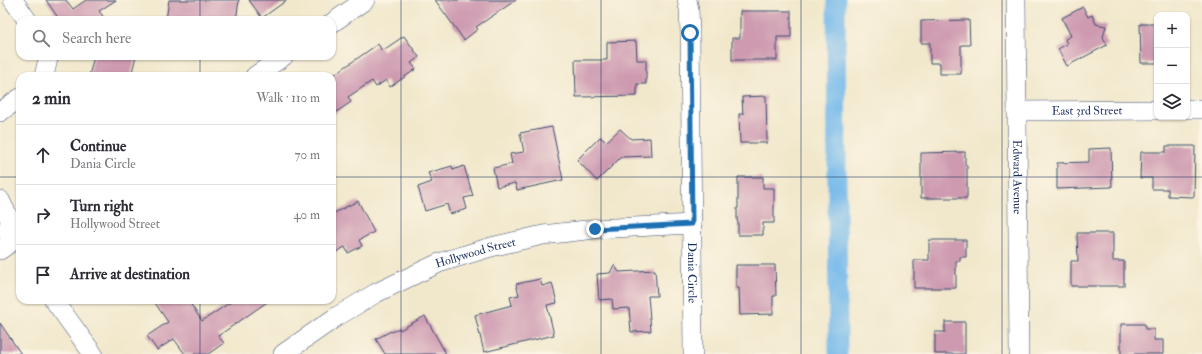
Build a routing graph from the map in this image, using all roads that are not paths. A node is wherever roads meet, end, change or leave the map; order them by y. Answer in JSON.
{"nodes":[{"id":1,"x":13,"y":0,"type":"edge"},
{"id":2,"x":365,"y":0,"type":"edge"},
{"id":3,"x":687,"y":0,"type":"edge"},
{"id":4,"x":1016,"y":0,"type":"edge"},
{"id":5,"x":24,"y":16,"type":"edge"},
{"id":6,"x":336,"y":20,"type":"edge"},
{"id":7,"x":48,"y":60,"type":"edge"},
{"id":8,"x":278,"y":60,"type":"edge"},
{"id":9,"x":45,"y":72,"type":"edge"},
{"id":10,"x":261,"y":72,"type":"edge"},
{"id":11,"x":16,"y":101,"type":"edge"},
{"id":12,"x":1190,"y":109,"type":"edge"},
{"id":13,"x":1202,"y":109,"type":"edge"},
{"id":14,"x":1154,"y":110,"type":"edge"},
{"id":15,"x":1017,"y":111,"type":"junction"},
{"id":16,"x":0,"y":112,"type":"edge"},
{"id":17,"x":0,"y":200,"type":"edge"},
{"id":18,"x":692,"y":224,"type":"junction"},
{"id":19,"x":10,"y":240,"type":"edge"},
{"id":20,"x":57,"y":304,"type":"edge"},
{"id":21,"x":92,"y":354,"type":"edge"},
{"id":22,"x":283,"y":354,"type":"edge"},
{"id":23,"x":693,"y":354,"type":"edge"},
{"id":24,"x":1019,"y":354,"type":"edge"}],
"edges":[{"from":1,"to":5,"type":"street"},
{"from":2,"to":6,"type":"street"},
{"from":3,"to":18,"type":"street","name":"Dania Circle"},
{"from":4,"to":15,"type":"street","name":"Edward Avenue"},
{"from":7,"to":9,"type":"street"},
{"from":8,"to":10,"type":"street"},
{"from":11,"to":16,"type":"street"},
{"from":12,"to":13,"type":"street"},
{"from":14,"to":15,"type":"street","name":"East 3rd Street"},
{"from":15,"to":24,"type":"street","name":"Edward Avenue"},
{"from":17,"to":19,"type":"street"},
{"from":18,"to":22,"type":"street","name":"Hollywood Street"},
{"from":18,"to":23,"type":"street","name":"Dania Circle"},
{"from":20,"to":21,"type":"street"}]}
